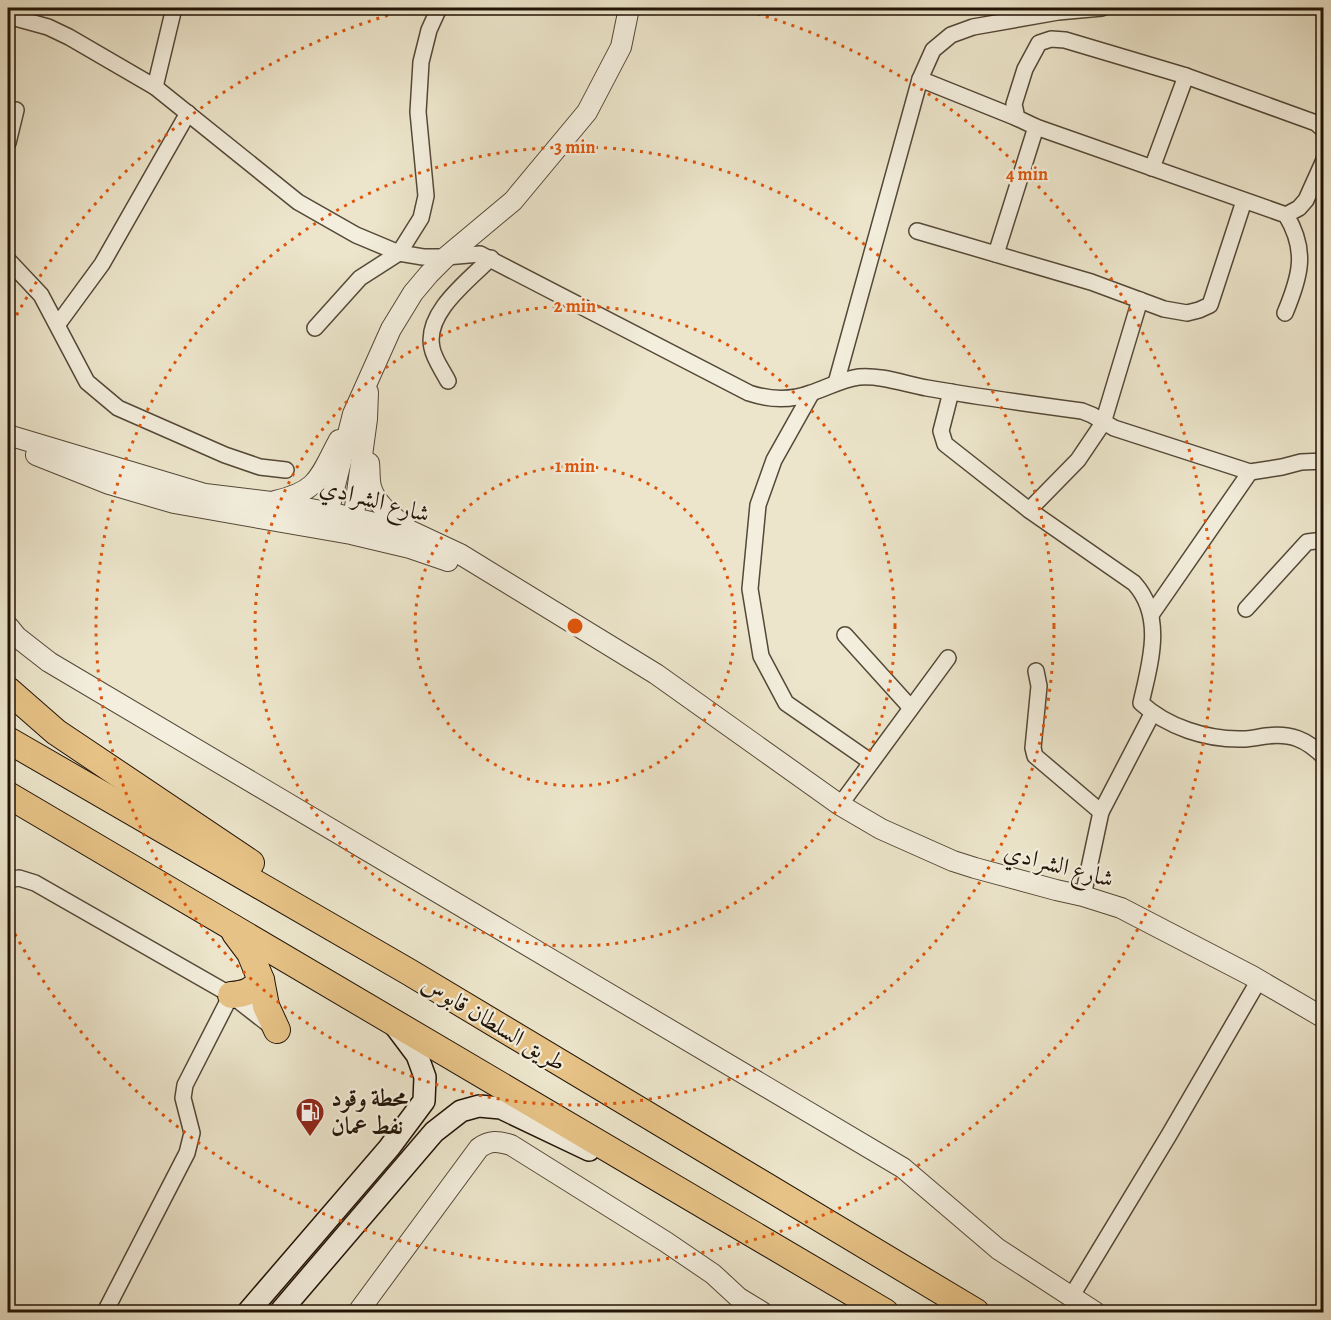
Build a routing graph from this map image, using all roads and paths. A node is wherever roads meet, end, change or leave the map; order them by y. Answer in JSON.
{"nodes":[{"id":1,"x":174,"y":8,"type":"edge"},
{"id":2,"x":439,"y":8,"type":"edge"},
{"id":3,"x":629,"y":8,"type":"edge"},
{"id":4,"x":1102,"y":8,"type":"edge"},
{"id":5,"x":8,"y":16,"type":"edge"},
{"id":6,"x":1186,"y":76,"type":"junction"},
{"id":7,"x":920,"y":79,"type":"junction"},
{"id":8,"x":155,"y":87,"type":"junction"},
{"id":9,"x":16,"y":110,"type":"dead end"},
{"id":10,"x":188,"y":113,"type":"junction"},
{"id":11,"x":1017,"y":118,"type":"junction"},
{"id":12,"x":1036,"y":127,"type":"junction"},
{"id":13,"x":1323,"y":130,"type":"edge"},
{"id":14,"x":8,"y":143,"type":"edge"},
{"id":15,"x":1323,"y":160,"type":"edge"},
{"id":16,"x":1152,"y":168,"type":"junction"},
{"id":17,"x":1244,"y":201,"type":"junction"},
{"id":18,"x":1286,"y":215,"type":"junction"},
{"id":19,"x":917,"y":231,"type":"dead end"},
{"id":20,"x":399,"y":253,"type":"junction"},
{"id":21,"x":996,"y":254,"type":"junction"},
{"id":22,"x":446,"y":257,"type":"junction"},
{"id":23,"x":491,"y":258,"type":"junction"},
{"id":24,"x":8,"y":260,"type":"edge"},
{"id":25,"x":1140,"y":300,"type":"junction"},
{"id":26,"x":1285,"y":313,"type":"dead end"},
{"id":27,"x":58,"y":324,"type":"junction"},
{"id":28,"x":315,"y":328,"type":"dead end"},
{"id":29,"x":448,"y":381,"type":"dead end"},
{"id":30,"x":836,"y":383,"type":"junction"},
{"id":31,"x":951,"y":392,"type":"junction"},
{"id":32,"x":811,"y":394,"type":"junction"},
{"id":33,"x":360,"y":417,"type":"junction"},
{"id":34,"x":1103,"y":423,"type":"junction"},
{"id":35,"x":8,"y":435,"type":"edge"},
{"id":36,"x":8,"y":441,"type":"edge"},
{"id":37,"x":1323,"y":461,"type":"edge"},
{"id":38,"x":286,"y":470,"type":"dead end"},
{"id":39,"x":1250,"y":472,"type":"junction"},
{"id":40,"x":271,"y":502,"type":"junction"},
{"id":41,"x":1029,"y":510,"type":"junction"},
{"id":42,"x":326,"y":520,"type":"junction"},
{"id":43,"x":353,"y":526,"type":"junction"},
{"id":44,"x":413,"y":532,"type":"junction"},
{"id":45,"x":1323,"y":540,"type":"edge"},
{"id":46,"x":1246,"y":609,"type":"dead end"},
{"id":47,"x":1151,"y":615,"type":"junction"},
{"id":48,"x":8,"y":626,"type":"edge"},
{"id":49,"x":844,"y":635,"type":"dead end"},
{"id":50,"x":948,"y":658,"type":"dead end"},
{"id":51,"x":1036,"y":671,"type":"dead end"},
{"id":52,"x":8,"y":690,"type":"edge"},
{"id":53,"x":911,"y":708,"type":"junction"},
{"id":54,"x":1152,"y":714,"type":"junction"},
{"id":55,"x":8,"y":740,"type":"edge"},
{"id":56,"x":1323,"y":757,"type":"edge"},
{"id":57,"x":871,"y":762,"type":"junction"},
{"id":58,"x":781,"y":763,"type":"junction"},
{"id":59,"x":8,"y":795,"type":"edge"},
{"id":60,"x":840,"y":805,"type":"junction"},
{"id":61,"x":1101,"y":812,"type":"junction"},
{"id":62,"x":8,"y":880,"type":"edge"},
{"id":63,"x":1083,"y":896,"type":"junction"},
{"id":64,"x":232,"y":927,"type":"junction"},
{"id":65,"x":409,"y":972,"type":"junction"},
{"id":66,"x":261,"y":980,"type":"junction"},
{"id":67,"x":1258,"y":980,"type":"junction"},
{"id":68,"x":231,"y":995,"type":"junction"},
{"id":69,"x":1323,"y":1018,"type":"edge"},
{"id":70,"x":392,"y":1022,"type":"junction"},
{"id":71,"x":277,"y":1030,"type":"joint"},
{"id":72,"x":725,"y":1218,"type":"junction"},
{"id":73,"x":1071,"y":1297,"type":"junction"},
{"id":74,"x":105,"y":1312,"type":"edge"},
{"id":75,"x":248,"y":1312,"type":"edge"},
{"id":76,"x":280,"y":1312,"type":"edge"},
{"id":77,"x":358,"y":1312,"type":"edge"},
{"id":78,"x":762,"y":1312,"type":"edge"},
{"id":79,"x":885,"y":1312,"type":"edge"},
{"id":80,"x":976,"y":1312,"type":"edge"},
{"id":81,"x":1095,"y":1312,"type":"edge"}],
"edges":[{"from":1,"to":8,"type":"street"},
{"from":2,"to":20,"type":"street"},
{"from":3,"to":22,"type":"street"},
{"from":4,"to":7,"type":"street"},
{"from":5,"to":8,"type":"street"},
{"from":6,"to":11,"type":"street"},
{"from":6,"to":13,"type":"street"},
{"from":6,"to":16,"type":"street"},
{"from":7,"to":11,"type":"street"},
{"from":7,"to":30,"type":"street"},
{"from":8,"to":10,"type":"street"},
{"from":9,"to":14,"type":"street"},
{"from":10,"to":20,"type":"street"},
{"from":10,"to":27,"type":"street"},
{"from":11,"to":12,"type":"street"},
{"from":12,"to":16,"type":"street"},
{"from":12,"to":21,"type":"street"},
{"from":15,"to":18,"type":"street"},
{"from":16,"to":17,"type":"street"},
{"from":17,"to":18,"type":"street"},
{"from":17,"to":25,"type":"street"},
{"from":18,"to":26,"type":"street"},
{"from":19,"to":21,"type":"street"},
{"from":20,"to":22,"type":"street"},
{"from":20,"to":28,"type":"street"},
{"from":21,"to":25,"type":"street"},
{"from":22,"to":23,"type":"street"},
{"from":22,"to":33,"type":"street"},
{"from":23,"to":29,"type":"street"},
{"from":23,"to":32,"type":"street"},
{"from":24,"to":27,"type":"street"},
{"from":25,"to":34,"type":"street"},
{"from":27,"to":38,"type":"street"},
{"from":30,"to":31,"type":"street"},
{"from":30,"to":32,"type":"street"},
{"from":31,"to":34,"type":"street"},
{"from":31,"to":41,"type":"street"},
{"from":32,"to":57,"type":"street"},
{"from":33,"to":40,"type":"street"},
{"from":33,"to":42,"type":"street"},
{"from":33,"to":43,"type":"street"},
{"from":33,"to":44,"type":"street"},
{"from":34,"to":39,"type":"street"},
{"from":34,"to":41,"type":"street"},
{"from":35,"to":40,"type":"street","name":"شارع الشرادي"},
{"from":36,"to":42,"type":"street","name":"شارع الشرادي"},
{"from":37,"to":39,"type":"street"},
{"from":39,"to":47,"type":"street"},
{"from":40,"to":42,"type":"street","name":"شارع الشرادي"},
{"from":41,"to":47,"type":"street"},
{"from":42,"to":43,"type":"street","name":"شارع الشرادي"},
{"from":43,"to":44,"type":"street","name":"شارع الشرادي"},
{"from":43,"to":58,"type":"street","name":"شارع الشرادي"},
{"from":44,"to":58,"type":"street","name":"شارع الشرادي"},
{"from":45,"to":46,"type":"street"},
{"from":47,"to":54,"type":"street"},
{"from":48,"to":73,"type":"street"},
{"from":49,"to":53,"type":"street"},
{"from":50,"to":53,"type":"street"},
{"from":51,"to":61,"type":"street"},
{"from":52,"to":65,"type":"highway"},
{"from":53,"to":57,"type":"street"},
{"from":54,"to":56,"type":"street"},
{"from":54,"to":61,"type":"street"},
{"from":55,"to":65,"type":"highway","name":"طريق السلطان قابوس"},
{"from":57,"to":60,"type":"street"},
{"from":58,"to":60,"type":"street","name":"شارع الشرادي"},
{"from":59,"to":64,"type":"highway","name":"طريق السلطان قابوس"},
{"from":60,"to":63,"type":"street","name":"شارع الشرادي"},
{"from":61,"to":63,"type":"street"},
{"from":62,"to":68,"type":"street"},
{"from":63,"to":67,"type":"street","name":"شارع الشرادي"},
{"from":64,"to":66,"type":"highway"},
{"from":64,"to":70,"type":"highway","name":"طريق السلطان قابوس"},
{"from":65,"to":80,"type":"highway","name":"طريق السلطان قابوس"},
{"from":66,"to":68,"type":"highway"},
{"from":66,"to":71,"type":"highway"},
{"from":67,"to":69,"type":"street","name":"شارع الشرادي"},
{"from":67,"to":73,"type":"street"},
{"from":68,"to":71,"type":"street"},
{"from":68,"to":74,"type":"street"},
{"from":70,"to":72,"type":"highway","name":"طريق السلطان قابوس"},
{"from":70,"to":75,"type":"main road"},
{"from":72,"to":76,"type":"main road"},
{"from":72,"to":79,"type":"highway","name":"طريق السلطان قابوس"},
{"from":73,"to":81,"type":"street"},
{"from":77,"to":78,"type":"street"}]}
